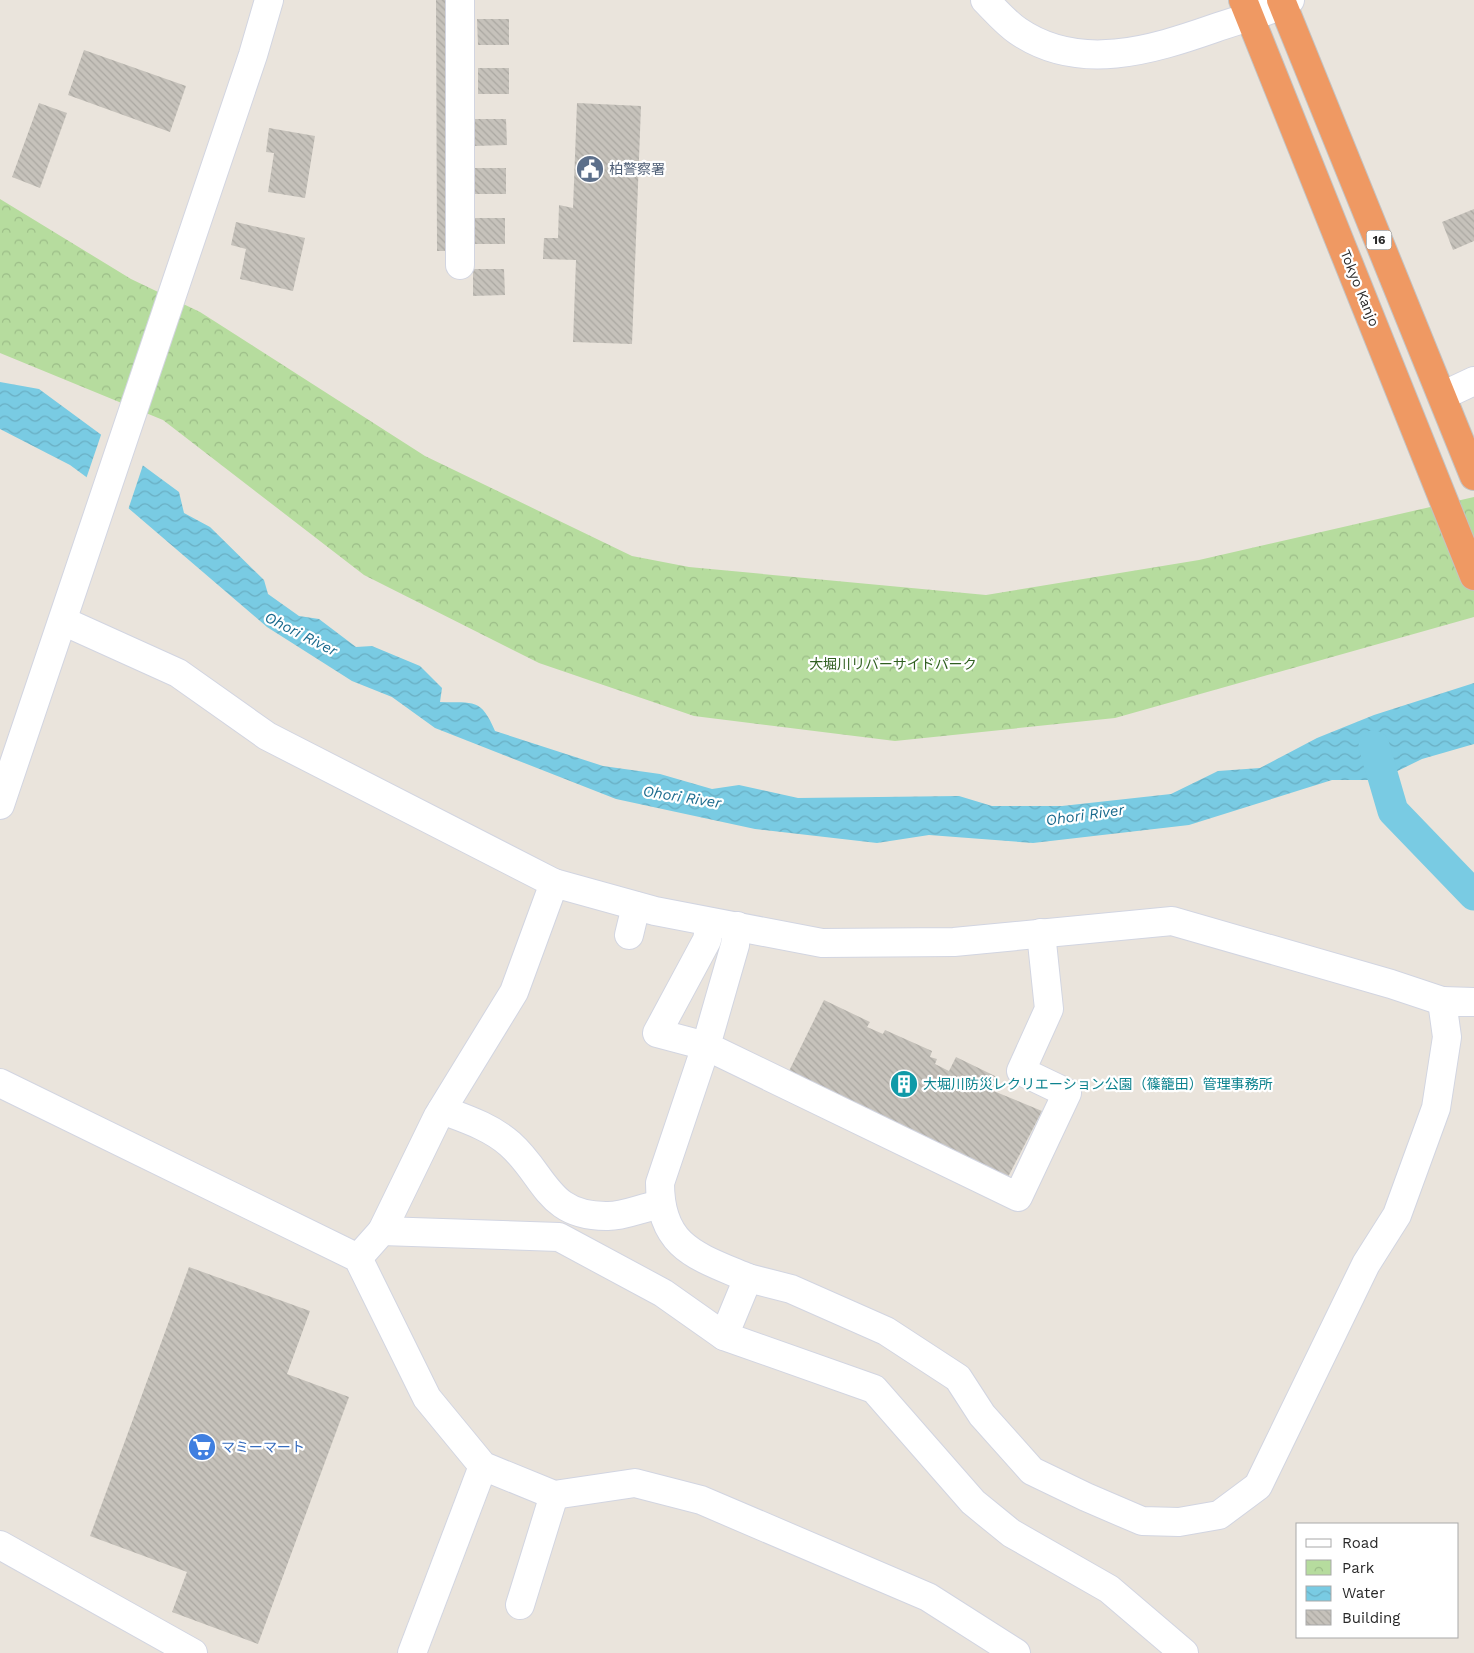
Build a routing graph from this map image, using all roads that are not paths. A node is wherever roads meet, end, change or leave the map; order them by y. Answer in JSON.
{"nodes":[{"id":1,"x":269,"y":0,"type":"edge"},
{"id":2,"x":460,"y":0,"type":"edge"},
{"id":3,"x":984,"y":0,"type":"edge"},
{"id":4,"x":1285,"y":1,"type":"edge"},
{"id":5,"x":1247,"y":8,"type":"edge"},
{"id":6,"x":460,"y":265,"type":"dead end"},
{"id":7,"x":1474,"y":381,"type":"edge"},
{"id":8,"x":1442,"y":396,"type":"junction"},
{"id":9,"x":1474,"y":476,"type":"edge"},
{"id":10,"x":1474,"y":576,"type":"edge"},
{"id":11,"x":63,"y":621,"type":"junction"},
{"id":12,"x":0,"y":805,"type":"edge"},
{"id":13,"x":554,"y":883,"type":"junction"},
{"id":14,"x":636,"y":906,"type":"junction"},
{"id":15,"x":710,"y":922,"type":"junction"},
{"id":16,"x":737,"y":926,"type":"junction"},
{"id":17,"x":1041,"y":933,"type":"junction"},
{"id":18,"x":629,"y":935,"type":"dead end"},
{"id":19,"x":1442,"y":1001,"type":"junction"},
{"id":20,"x":1474,"y":1002,"type":"edge"},
{"id":21,"x":706,"y":1046,"type":"junction"},
{"id":22,"x":0,"y":1083,"type":"edge"},
{"id":23,"x":442,"y":1110,"type":"junction"},
{"id":24,"x":660,"y":1205,"type":"junction"},
{"id":25,"x":382,"y":1231,"type":"junction"},
{"id":26,"x":358,"y":1258,"type":"junction"},
{"id":27,"x":748,"y":1278,"type":"junction"},
{"id":28,"x":724,"y":1336,"type":"junction"},
{"id":29,"x":483,"y":1466,"type":"junction"},
{"id":30,"x":554,"y":1495,"type":"junction"},
{"id":31,"x":0,"y":1546,"type":"edge"},
{"id":32,"x":520,"y":1605,"type":"dead end"},
{"id":33,"x":194,"y":1653,"type":"edge"},
{"id":34,"x":412,"y":1653,"type":"edge"},
{"id":35,"x":1016,"y":1653,"type":"edge"},
{"id":36,"x":1184,"y":1653,"type":"edge"}],
"edges":[{"from":1,"to":11,"type":"street"},
{"from":2,"to":6,"type":"street"},
{"from":3,"to":5,"type":"street"},
{"from":4,"to":5,"type":"street"},
{"from":4,"to":8,"type":"highway","number":"16"},
{"from":5,"to":10,"type":"highway","name":"Tokyo Kanjo","number":"16"},
{"from":7,"to":8,"type":"street"},
{"from":8,"to":9,"type":"highway","number":"16"},
{"from":11,"to":12,"type":"street"},
{"from":11,"to":13,"type":"street"},
{"from":13,"to":14,"type":"street"},
{"from":13,"to":23,"type":"street"},
{"from":14,"to":15,"type":"street"},
{"from":14,"to":18,"type":"street"},
{"from":15,"to":16,"type":"street"},
{"from":15,"to":21,"type":"street"},
{"from":16,"to":17,"type":"street"},
{"from":16,"to":21,"type":"street"},
{"from":17,"to":19,"type":"street"},
{"from":17,"to":21,"type":"street"},
{"from":19,"to":20,"type":"street"},
{"from":19,"to":27,"type":"street"},
{"from":21,"to":24,"type":"street"},
{"from":22,"to":26,"type":"street"},
{"from":23,"to":24,"type":"street"},
{"from":23,"to":25,"type":"street"},
{"from":24,"to":27,"type":"street"},
{"from":25,"to":26,"type":"street"},
{"from":25,"to":28,"type":"street"},
{"from":26,"to":29,"type":"street"},
{"from":27,"to":28,"type":"street"},
{"from":28,"to":36,"type":"street"},
{"from":29,"to":30,"type":"street"},
{"from":29,"to":34,"type":"street"},
{"from":30,"to":32,"type":"street"},
{"from":30,"to":35,"type":"street"},
{"from":31,"to":33,"type":"street"}]}
